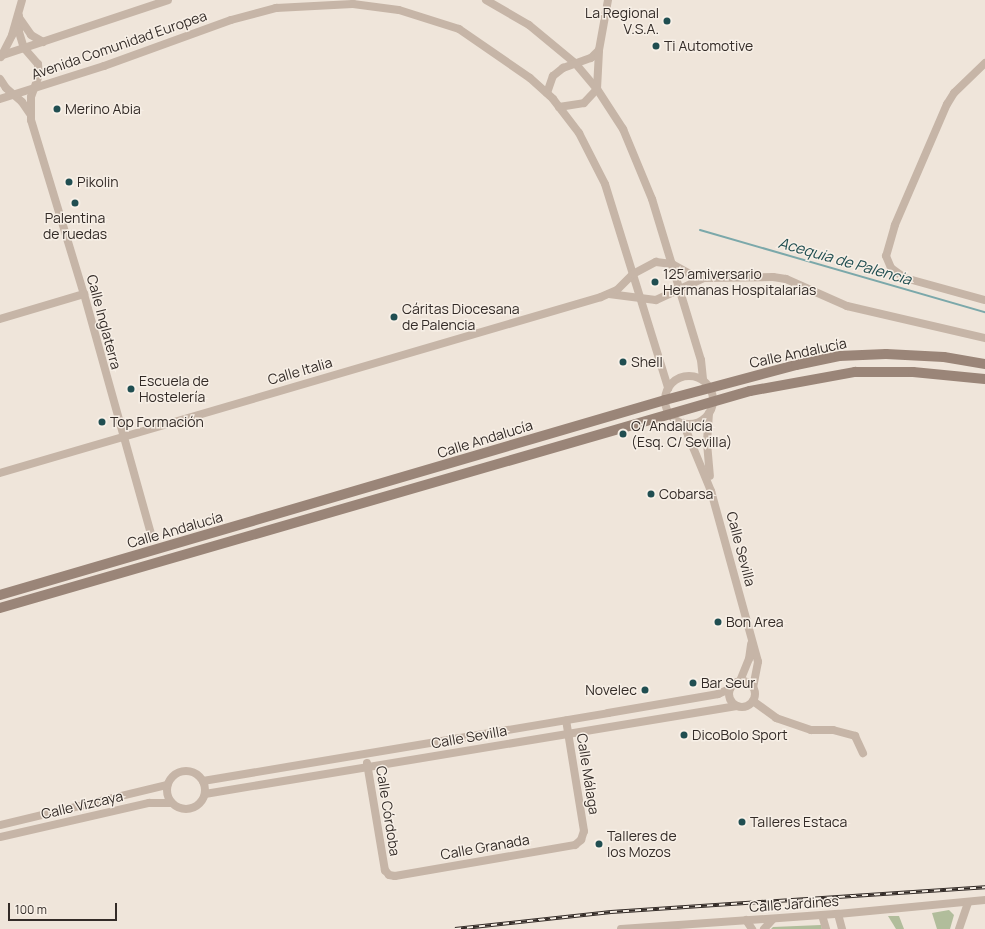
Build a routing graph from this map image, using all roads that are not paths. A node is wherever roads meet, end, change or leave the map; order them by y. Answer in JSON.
{"nodes":[{"id":1,"x":22,"y":0,"type":"edge"},
{"id":2,"x":168,"y":0,"type":"edge"},
{"id":3,"x":486,"y":0,"type":"edge"},
{"id":4,"x":608,"y":0,"type":"edge"},
{"id":5,"x":336,"y":2,"type":"edge"},
{"id":6,"x":356,"y":2,"type":"edge"},
{"id":7,"x":19,"y":16,"type":"junction"},
{"id":8,"x":43,"y":42,"type":"junction"},
{"id":9,"x":24,"y":48,"type":"junction"},
{"id":10,"x":599,"y":50,"type":"junction"},
{"id":11,"x":1,"y":57,"type":"edge"},
{"id":12,"x":575,"y":63,"type":"junction"},
{"id":13,"x":985,"y":63,"type":"edge"},
{"id":14,"x":0,"y":79,"type":"edge"},
{"id":15,"x":34,"y":88,"type":"junction"},
{"id":16,"x":597,"y":89,"type":"junction"},
{"id":17,"x":547,"y":93,"type":"junction"},
{"id":18,"x":12,"y":95,"type":"junction"},
{"id":19,"x":0,"y":99,"type":"edge"},
{"id":20,"x":559,"y":107,"type":"junction"},
{"id":21,"x":30,"y":114,"type":"junction"},
{"id":22,"x":672,"y":264,"type":"junction"},
{"id":23,"x":633,"y":274,"type":"junction"},
{"id":24,"x":704,"y":278,"type":"junction"},
{"id":25,"x":679,"y":288,"type":"junction"},
{"id":26,"x":84,"y":294,"type":"junction"},
{"id":27,"x":608,"y":294,"type":"junction"},
{"id":28,"x":640,"y":298,"type":"junction"},
{"id":29,"x":985,"y":300,"type":"edge"},
{"id":30,"x":0,"y":319,"type":"edge"},
{"id":31,"x":985,"y":338,"type":"edge"},
{"id":32,"x":985,"y":364,"type":"edge"},
{"id":33,"x":985,"y":379,"type":"edge"},
{"id":34,"x":706,"y":384,"type":"junction"},
{"id":35,"x":668,"y":388,"type":"junction"},
{"id":36,"x":665,"y":400,"type":"junction"},
{"id":37,"x":713,"y":401,"type":"junction"},
{"id":38,"x":709,"y":413,"type":"junction"},
{"id":39,"x":670,"y":414,"type":"junction"},
{"id":40,"x":683,"y":423,"type":"junction"},
{"id":41,"x":122,"y":436,"type":"junction"},
{"id":42,"x":0,"y":472,"type":"edge"},
{"id":43,"x":711,"y":491,"type":"junction"},
{"id":44,"x":152,"y":538,"type":"dead end"},
{"id":45,"x":0,"y":595,"type":"edge"},
{"id":46,"x":0,"y":608,"type":"edge"},
{"id":47,"x":751,"y":638,"type":"junction"},
{"id":48,"x":740,"y":681,"type":"junction"},
{"id":49,"x":753,"y":687,"type":"junction"},
{"id":50,"x":730,"y":688,"type":"junction"},
{"id":51,"x":753,"y":701,"type":"junction"},
{"id":52,"x":737,"y":706,"type":"junction"},
{"id":53,"x":566,"y":720,"type":"junction"},
{"id":54,"x":568,"y":733,"type":"junction"},
{"id":55,"x":863,"y":753,"type":"dead end"},
{"id":56,"x":366,"y":755,"type":"junction"},
{"id":57,"x":368,"y":767,"type":"junction"},
{"id":58,"x":203,"y":780,"type":"junction"},
{"id":59,"x":167,"y":785,"type":"junction"},
{"id":60,"x":205,"y":794,"type":"junction"},
{"id":61,"x":171,"y":803,"type":"junction"},
{"id":62,"x":40,"y":816,"type":"junction"},
{"id":63,"x":0,"y":825,"type":"edge"},
{"id":64,"x":40,"y":828,"type":"junction"},
{"id":65,"x":584,"y":831,"type":"joint"},
{"id":66,"x":0,"y":837,"type":"edge"},
{"id":67,"x":384,"y":870,"type":"joint"},
{"id":68,"x":985,"y":900,"type":"edge"},
{"id":69,"x":968,"y":903,"type":"junction"},
{"id":70,"x":838,"y":914,"type":"junction"},
{"id":71,"x":822,"y":915,"type":"junction"},
{"id":72,"x":773,"y":919,"type":"junction"},
{"id":73,"x":746,"y":920,"type":"junction"},
{"id":74,"x":621,"y":929,"type":"edge"},
{"id":75,"x":752,"y":929,"type":"edge"},
{"id":76,"x":764,"y":929,"type":"edge"},
{"id":77,"x":826,"y":929,"type":"edge"},
{"id":78,"x":842,"y":929,"type":"edge"},
{"id":79,"x":959,"y":929,"type":"edge"}],
"edges":[{"from":1,"to":7,"type":"street"},
{"from":2,"to":8,"type":"street","name":"Avenida Comunidad Europea"},
{"from":3,"to":12,"type":"street"},
{"from":4,"to":10,"type":"street"},
{"from":5,"to":6,"type":"street","name":"Avenida Comunidad Europea"},
{"from":5,"to":15,"type":"street","name":"Avenida Comunidad Europea"},
{"from":6,"to":17,"type":"street","name":"Avenida Comunidad Europea"},
{"from":7,"to":8,"type":"street"},
{"from":7,"to":9,"type":"street"},
{"from":7,"to":11,"type":"street"},
{"from":8,"to":9,"type":"street","name":"Avenida Comunidad Europea"},
{"from":9,"to":11,"type":"street","name":"Avenida Comunidad Europea"},
{"from":9,"to":15,"type":"street"},
{"from":10,"to":12,"type":"street"},
{"from":10,"to":16,"type":"street"},
{"from":12,"to":16,"type":"street"},
{"from":12,"to":17,"type":"street"},
{"from":13,"to":29,"type":"street"},
{"from":14,"to":18,"type":"street"},
{"from":15,"to":18,"type":"street","name":"Avenida Comunidad Europea"},
{"from":15,"to":21,"type":"street"},
{"from":16,"to":20,"type":"street"},
{"from":16,"to":22,"type":"street"},
{"from":17,"to":20,"type":"street","name":"Avenida Comunidad Europea"},
{"from":18,"to":19,"type":"street","name":"Avenida Comunidad Europea"},
{"from":18,"to":21,"type":"street"},
{"from":20,"to":23,"type":"street","name":"Avenida Comunidad Europea"},
{"from":21,"to":26,"type":"street","name":"Calle Inglaterra"},
{"from":22,"to":23,"type":"street"},
{"from":22,"to":24,"type":"street"},
{"from":22,"to":25,"type":"street"},
{"from":23,"to":27,"type":"street","name":"Calle Italia"},
{"from":23,"to":28,"type":"street","name":"Avenida Comunidad Europea"},
{"from":24,"to":25,"type":"street"},
{"from":24,"to":31,"type":"street"},
{"from":25,"to":28,"type":"street"},
{"from":25,"to":34,"type":"street"},
{"from":26,"to":30,"type":"street"},
{"from":26,"to":41,"type":"street","name":"Calle Inglaterra"},
{"from":27,"to":28,"type":"street","name":"Calle Italia"},
{"from":27,"to":41,"type":"street","name":"Calle Italia"},
{"from":28,"to":35,"type":"street","name":"Avenida Comunidad Europea"},
{"from":32,"to":34,"type":"main road","name":"Calle Andalucía"},
{"from":33,"to":37,"type":"main road","name":"Calle Andalucía"},
{"from":34,"to":35,"type":"street"},
{"from":34,"to":36,"type":"main road","name":"Calle Andalucía"},
{"from":34,"to":37,"type":"street"},
{"from":35,"to":36,"type":"street"},
{"from":36,"to":39,"type":"street"},
{"from":36,"to":45,"type":"main road","name":"Calle Andalucía"},
{"from":37,"to":38,"type":"street","name":"Calle Sevilla"},
{"from":37,"to":39,"type":"main road","name":"Calle Andalucía"},
{"from":38,"to":40,"type":"street"},
{"from":38,"to":43,"type":"street","name":"Calle Sevilla"},
{"from":39,"to":40,"type":"street"},
{"from":39,"to":46,"type":"main road","name":"Calle Andalucía"},
{"from":40,"to":43,"type":"street","name":"Calle Sevilla"},
{"from":41,"to":42,"type":"street","name":"Calle Italia"},
{"from":41,"to":44,"type":"street","name":"Calle Inglaterra"},
{"from":43,"to":47,"type":"street","name":"Calle Sevilla"},
{"from":47,"to":48,"type":"street","name":"Calle Sevilla"},
{"from":47,"to":49,"type":"street","name":"Calle Sevilla"},
{"from":48,"to":49,"type":"street"},
{"from":48,"to":50,"type":"street"},
{"from":49,"to":51,"type":"street"},
{"from":50,"to":52,"type":"street"},
{"from":50,"to":53,"type":"street","name":"Calle Sevilla"},
{"from":51,"to":52,"type":"street"},
{"from":51,"to":55,"type":"street"},
{"from":52,"to":54,"type":"street","name":"Calle Sevilla"},
{"from":53,"to":54,"type":"street","name":"Calle Málaga"},
{"from":53,"to":56,"type":"street","name":"Calle Sevilla"},
{"from":54,"to":57,"type":"street","name":"Calle Sevilla"},
{"from":54,"to":65,"type":"street","name":"Calle Málaga"},
{"from":56,"to":57,"type":"street","name":"Calle Córdoba"},
{"from":56,"to":58,"type":"street","name":"Calle Sevilla"},
{"from":57,"to":60,"type":"street","name":"Calle Sevilla"},
{"from":57,"to":67,"type":"street","name":"Calle Córdoba"},
{"from":58,"to":59,"type":"street"},
{"from":58,"to":60,"type":"street"},
{"from":59,"to":61,"type":"street"},
{"from":59,"to":62,"type":"street","name":"Calle Vizcaya"},
{"from":60,"to":61,"type":"street"},
{"from":61,"to":64,"type":"street","name":"Calle Vizcaya"},
{"from":62,"to":63,"type":"street","name":"Calle Vizcaya"},
{"from":62,"to":64,"type":"street"},
{"from":64,"to":66,"type":"street","name":"Calle Vizcaya"},
{"from":65,"to":67,"type":"street","name":"Calle Granada"},
{"from":68,"to":69,"type":"street","name":"Calle Jardines"},
{"from":69,"to":70,"type":"street","name":"Calle Jardines"},
{"from":69,"to":79,"type":"street"},
{"from":70,"to":71,"type":"street","name":"Calle Jardines"},
{"from":70,"to":78,"type":"street"},
{"from":71,"to":72,"type":"street","name":"Calle Jardines"},
{"from":71,"to":77,"type":"street"},
{"from":72,"to":73,"type":"street","name":"Calle Jardines"},
{"from":72,"to":76,"type":"street"},
{"from":73,"to":74,"type":"street","name":"Calle Jardines"},
{"from":73,"to":75,"type":"street"}]}
